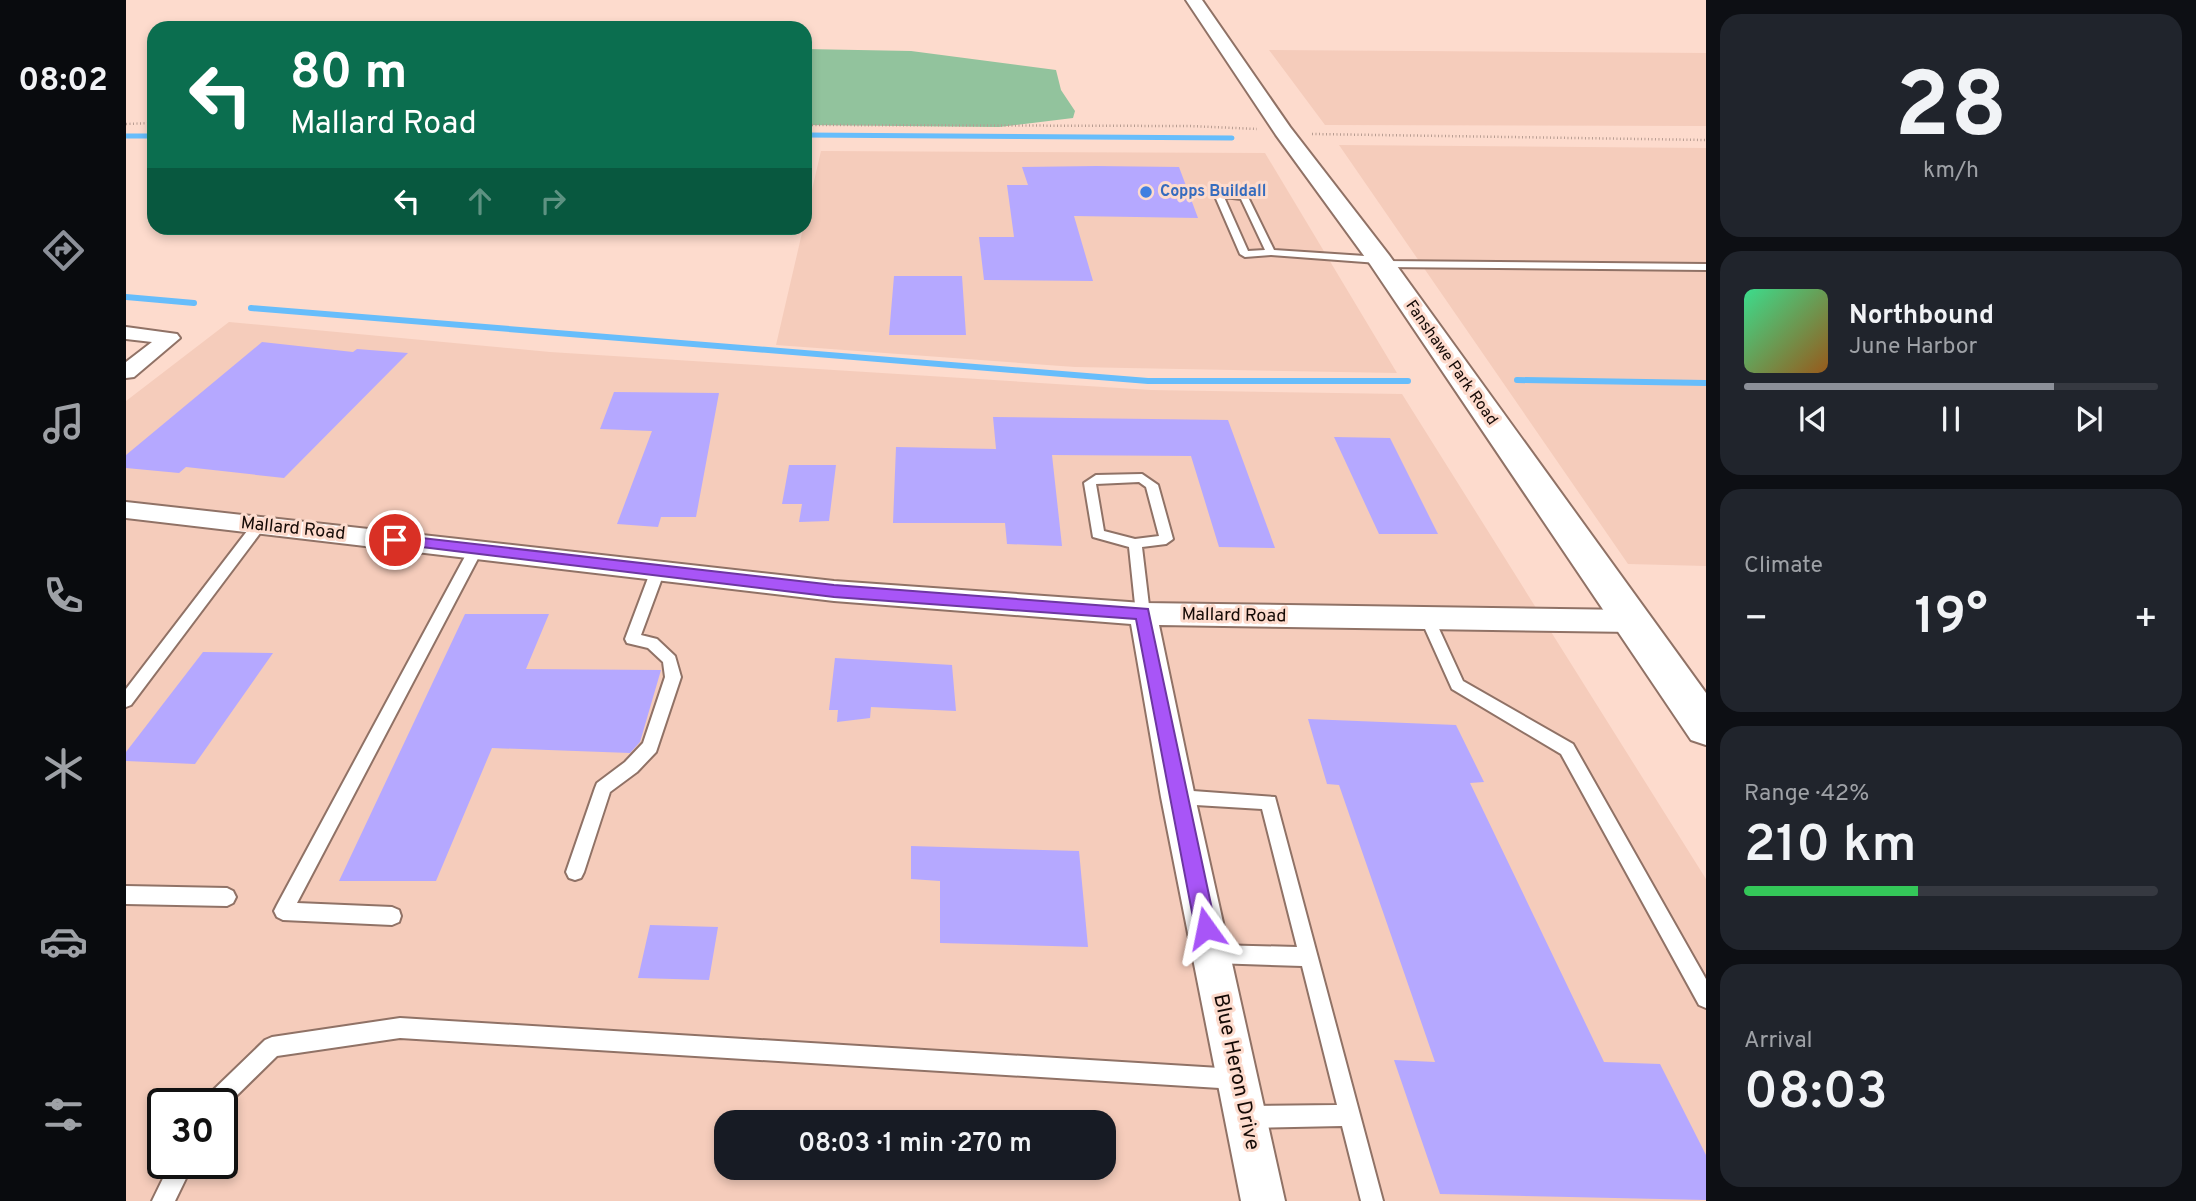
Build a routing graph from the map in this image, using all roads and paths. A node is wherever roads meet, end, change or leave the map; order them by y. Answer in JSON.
{"nodes":[{"id":1,"x":1194,"y":0,"type":"edge"},
{"id":2,"x":147,"y":123,"type":"edge"},
{"id":3,"x":126,"y":124,"type":"edge"},
{"id":4,"x":812,"y":125,"type":"edge"},
{"id":5,"x":1283,"y":131,"type":"junction"},
{"id":6,"x":1706,"y":140,"type":"edge"},
{"id":7,"x":1271,"y":252,"type":"junction"},
{"id":8,"x":1381,"y":262,"type":"junction"},
{"id":9,"x":1706,"y":267,"type":"edge"},
{"id":10,"x":126,"y":333,"type":"edge"},
{"id":11,"x":126,"y":372,"type":"edge"},
{"id":12,"x":126,"y":510,"type":"edge"},
{"id":13,"x":259,"y":525,"type":"junction"},
{"id":14,"x":1135,"y":544,"type":"junction"},
{"id":15,"x":476,"y":549,"type":"junction"},
{"id":16,"x":657,"y":570,"type":"junction"},
{"id":17,"x":1143,"y":614,"type":"junction"},
{"id":18,"x":1428,"y":620,"type":"junction"},
{"id":19,"x":1633,"y":621,"type":"junction"},
{"id":20,"x":126,"y":701,"type":"edge"},
{"id":21,"x":1706,"y":727,"type":"edge"},
{"id":22,"x":1178,"y":797,"type":"junction"},
{"id":23,"x":575,"y":872,"type":"dead end"},
{"id":24,"x":126,"y":895,"type":"edge"},
{"id":25,"x":227,"y":897,"type":"dead end"},
{"id":26,"x":392,"y":916,"type":"dead end"},
{"id":27,"x":1211,"y":954,"type":"junction"},
{"id":28,"x":1309,"y":957,"type":"junction"},
{"id":29,"x":1706,"y":998,"type":"edge"},
{"id":30,"x":1237,"y":1079,"type":"junction"},
{"id":31,"x":229,"y":1088,"type":"edge"},
{"id":32,"x":1350,"y":1115,"type":"junction"},
{"id":33,"x":1245,"y":1117,"type":"junction"},
{"id":34,"x":174,"y":1179,"type":"edge"},
{"id":35,"x":163,"y":1201,"type":"edge"},
{"id":36,"x":1263,"y":1201,"type":"edge"},
{"id":37,"x":1372,"y":1201,"type":"edge"}],
"edges":[{"from":1,"to":5,"type":"main road","name":"Fanshawe Park Road"},
{"from":2,"to":3,"type":"path"},
{"from":4,"to":5,"type":"path"},
{"from":5,"to":6,"type":"path"},
{"from":5,"to":8,"type":"main road","name":"Fanshawe Park Road"},
{"from":7,"to":7,"type":"lane"},
{"from":7,"to":8,"type":"lane"},
{"from":8,"to":9,"type":"lane"},
{"from":8,"to":19,"type":"main road","name":"Fanshawe Park Road"},
{"from":10,"to":11,"type":"street"},
{"from":12,"to":13,"type":"street","name":"Mallard Road"},
{"from":13,"to":15,"type":"street","name":"Mallard Road"},
{"from":13,"to":20,"type":"lane"},
{"from":14,"to":14,"type":"lane"},
{"from":14,"to":17,"type":"lane"},
{"from":15,"to":16,"type":"street","name":"Mallard Road"},
{"from":15,"to":26,"type":"lane"},
{"from":16,"to":17,"type":"street","name":"Mallard Road"},
{"from":16,"to":23,"type":"lane"},
{"from":17,"to":18,"type":"street","name":"Mallard Road"},
{"from":17,"to":22,"type":"street","name":"Blue Heron Drive"},
{"from":18,"to":19,"type":"street","name":"Mallard Road"},
{"from":18,"to":29,"type":"lane"},
{"from":19,"to":21,"type":"main road","name":"Fanshawe Park Road"},
{"from":22,"to":27,"type":"street","name":"Blue Heron Drive"},
{"from":22,"to":28,"type":"lane"},
{"from":24,"to":25,"type":"lane"},
{"from":27,"to":28,"type":"lane"},
{"from":27,"to":30,"type":"street","name":"Blue Heron Drive"},
{"from":28,"to":32,"type":"lane"},
{"from":30,"to":31,"type":"lane"},
{"from":30,"to":33,"type":"street","name":"Blue Heron Drive"},
{"from":32,"to":33,"type":"lane"},
{"from":32,"to":37,"type":"lane"},
{"from":33,"to":36,"type":"street","name":"Blue Heron Drive"},
{"from":34,"to":35,"type":"lane"}]}
